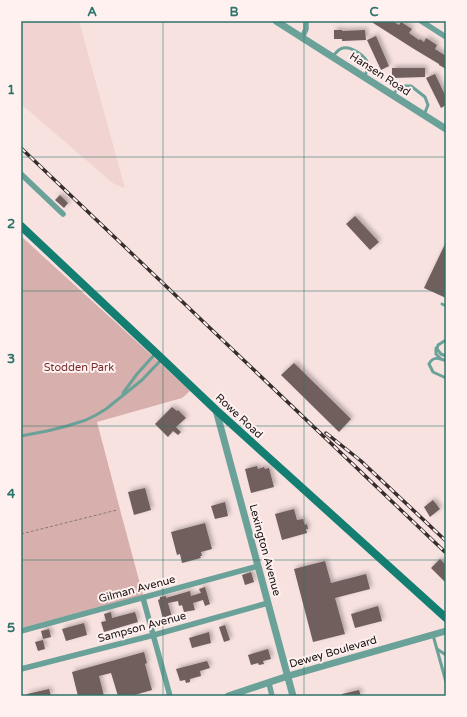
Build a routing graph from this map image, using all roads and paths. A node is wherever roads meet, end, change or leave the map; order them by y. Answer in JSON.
{"nodes":[{"id":1,"x":276,"y":21,"type":"edge"},
{"id":2,"x":306,"y":21,"type":"edge"},
{"id":3,"x":421,"y":21,"type":"edge"},
{"id":4,"x":446,"y":37,"type":"edge"},
{"id":5,"x":302,"y":38,"type":"junction"},
{"id":6,"x":333,"y":57,"type":"junction"},
{"id":7,"x":364,"y":76,"type":"junction"},
{"id":8,"x":393,"y":95,"type":"junction"},
{"id":9,"x":424,"y":115,"type":"junction"},
{"id":10,"x":446,"y":129,"type":"edge"},
{"id":11,"x":21,"y":174,"type":"edge"},
{"id":12,"x":63,"y":214,"type":"dead end"},
{"id":13,"x":21,"y":226,"type":"edge"},
{"id":14,"x":442,"y":304,"type":"dead end"},
{"id":15,"x":446,"y":306,"type":"edge"},
{"id":16,"x":446,"y":340,"type":"edge"},
{"id":17,"x":438,"y":345,"type":"junction"},
{"id":18,"x":436,"y":354,"type":"junction"},
{"id":19,"x":160,"y":356,"type":"junction"},
{"id":20,"x":440,"y":356,"type":"junction"},
{"id":21,"x":446,"y":356,"type":"edge"},
{"id":22,"x":431,"y":360,"type":"junction"},
{"id":23,"x":446,"y":361,"type":"edge"},
{"id":24,"x":446,"y":378,"type":"edge"},
{"id":25,"x":121,"y":396,"type":"junction"},
{"id":26,"x":216,"y":410,"type":"junction"},
{"id":27,"x":21,"y":436,"type":"edge"},
{"id":28,"x":118,"y":510,"type":"dead end"},
{"id":29,"x":21,"y":534,"type":"edge"},
{"id":30,"x":258,"y":566,"type":"junction"},
{"id":31,"x":143,"y":598,"type":"junction"},
{"id":32,"x":268,"y":603,"type":"junction"},
{"id":33,"x":446,"y":618,"type":"edge"},
{"id":34,"x":21,"y":631,"type":"edge"},
{"id":35,"x":446,"y":631,"type":"edge"},
{"id":36,"x":154,"y":635,"type":"junction"},
{"id":37,"x":433,"y":635,"type":"junction"},
{"id":38,"x":437,"y":649,"type":"junction"},
{"id":39,"x":446,"y":655,"type":"edge"},
{"id":40,"x":21,"y":669,"type":"edge"},
{"id":41,"x":288,"y":676,"type":"junction"},
{"id":42,"x":446,"y":682,"type":"edge"},
{"id":43,"x":268,"y":683,"type":"junction"},
{"id":44,"x":170,"y":696,"type":"edge"},
{"id":45,"x":228,"y":696,"type":"edge"},
{"id":46,"x":272,"y":696,"type":"edge"},
{"id":47,"x":293,"y":696,"type":"edge"}],
"edges":[{"from":1,"to":5,"type":"street","name":"Hansen Road"},
{"from":2,"to":5,"type":"street"},
{"from":3,"to":4,"type":"street"},
{"from":5,"to":6,"type":"street","name":"Hansen Road"},
{"from":6,"to":7,"type":"street","name":"Hansen Road"},
{"from":6,"to":7,"type":"lane"},
{"from":7,"to":8,"type":"street","name":"Hansen Road"},
{"from":8,"to":9,"type":"street","name":"Hansen Road"},
{"from":8,"to":9,"type":"lane"},
{"from":9,"to":10,"type":"street","name":"Hansen Road"},
{"from":11,"to":12,"type":"street"},
{"from":13,"to":19,"type":"main road","name":"Rowe Road"},
{"from":14,"to":15,"type":"lane"},
{"from":16,"to":17,"type":"lane"},
{"from":17,"to":18,"type":"lane"},
{"from":17,"to":20,"type":"lane"},
{"from":18,"to":20,"type":"lane"},
{"from":18,"to":22,"type":"lane"},
{"from":19,"to":25,"type":"lane"},
{"from":19,"to":25,"type":"lane"},
{"from":19,"to":26,"type":"main road","name":"Rowe Road"},
{"from":20,"to":21,"type":"lane"},
{"from":20,"to":22,"type":"lane"},
{"from":20,"to":23,"type":"lane"},
{"from":22,"to":24,"type":"lane"},
{"from":25,"to":27,"type":"lane"},
{"from":26,"to":30,"type":"street","name":"Lexington Avenue"},
{"from":26,"to":33,"type":"main road","name":"Rowe Road"},
{"from":28,"to":29,"type":"path"},
{"from":30,"to":31,"type":"street","name":"Gilman Avenue"},
{"from":30,"to":32,"type":"street","name":"Lexington Avenue"},
{"from":31,"to":34,"type":"street","name":"Gilman Avenue"},
{"from":31,"to":36,"type":"street"},
{"from":32,"to":36,"type":"street","name":"Sampson Avenue"},
{"from":32,"to":41,"type":"street","name":"Lexington Avenue"},
{"from":35,"to":37,"type":"street","name":"Dewey Boulevard"},
{"from":36,"to":40,"type":"street","name":"Sampson Avenue"},
{"from":36,"to":44,"type":"street"},
{"from":37,"to":38,"type":"lane"},
{"from":37,"to":41,"type":"street","name":"Dewey Boulevard"},
{"from":38,"to":39,"type":"lane"},
{"from":38,"to":42,"type":"lane"},
{"from":41,"to":43,"type":"street","name":"Dewey Boulevard"},
{"from":41,"to":47,"type":"street","name":"Lexington Avenue"},
{"from":43,"to":45,"type":"street","name":"Dewey Boulevard"},
{"from":43,"to":46,"type":"street"}]}
